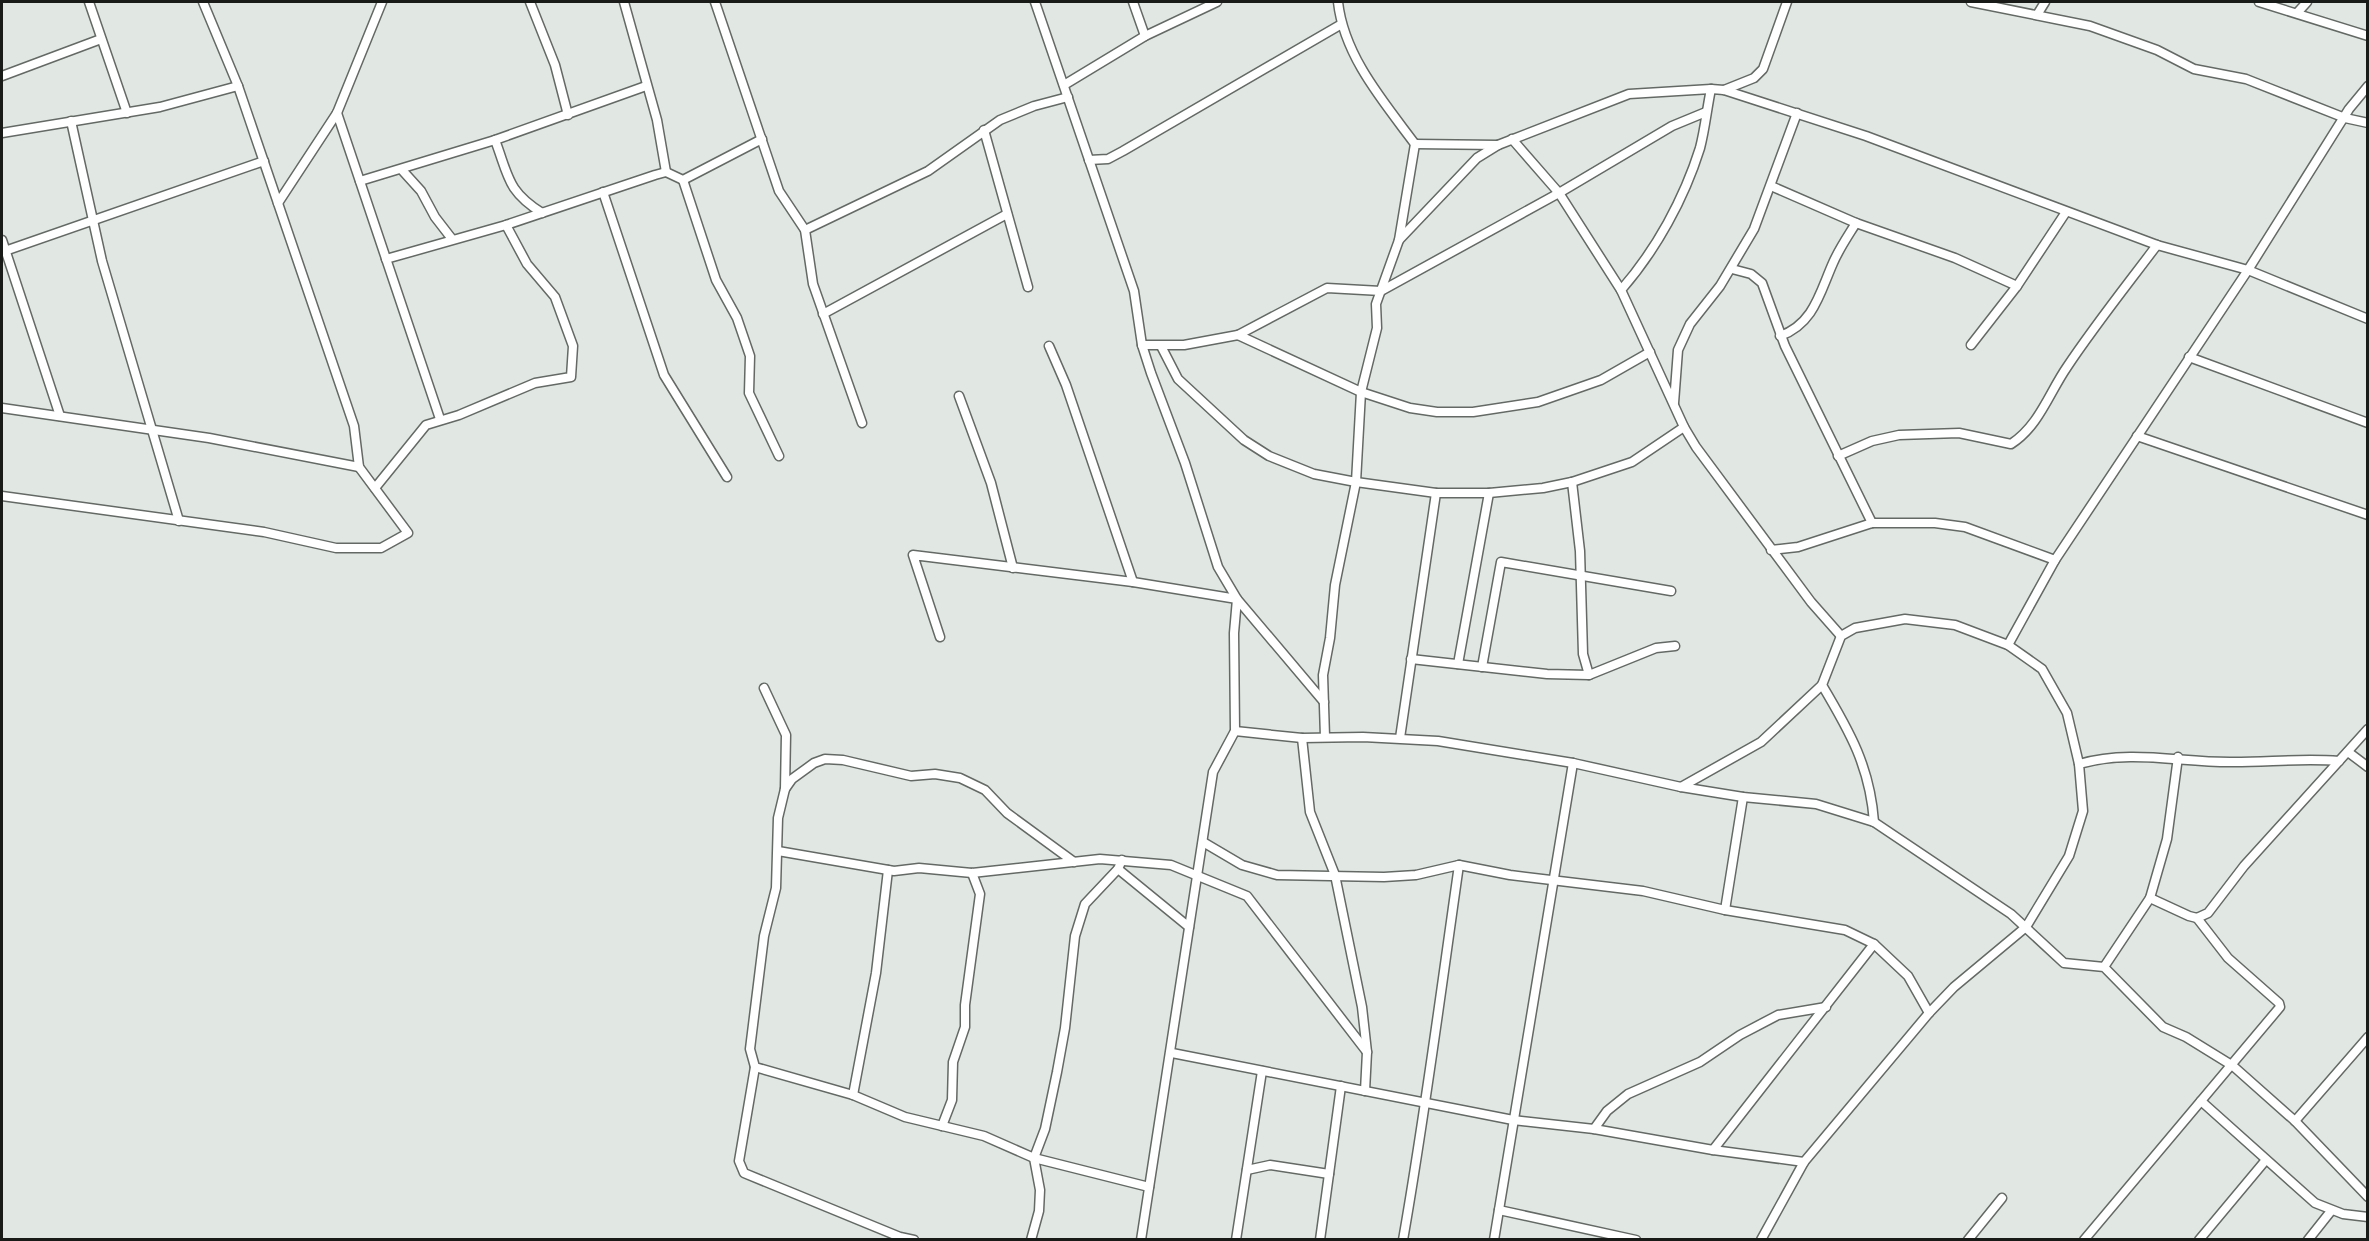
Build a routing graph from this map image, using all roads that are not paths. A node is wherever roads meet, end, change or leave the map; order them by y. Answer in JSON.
{"nodes":[{"id":1,"x":89,"y":2,"type":"edge"},
{"id":2,"x":203,"y":2,"type":"edge"},
{"id":3,"x":382,"y":2,"type":"edge"},
{"id":4,"x":530,"y":2,"type":"edge"},
{"id":5,"x":624,"y":2,"type":"edge"},
{"id":6,"x":715,"y":2,"type":"edge"},
{"id":7,"x":1035,"y":2,"type":"edge"},
{"id":8,"x":1133,"y":2,"type":"edge"},
{"id":9,"x":1217,"y":2,"type":"edge"},
{"id":10,"x":1338,"y":2,"type":"edge"},
{"id":11,"x":1787,"y":2,"type":"edge"},
{"id":12,"x":1971,"y":2,"type":"edge"},
{"id":13,"x":2045,"y":2,"type":"edge"},
{"id":14,"x":2259,"y":2,"type":"edge"},
{"id":15,"x":2307,"y":2,"type":"edge"},
{"id":16,"x":2297,"y":13,"type":"junction"},
{"id":17,"x":2037,"y":15,"type":"junction"},
{"id":18,"x":1340,"y":25,"type":"junction"},
{"id":19,"x":1145,"y":36,"type":"junction"},
{"id":20,"x":2367,"y":36,"type":"edge"},
{"id":21,"x":101,"y":39,"type":"junction"},
{"id":22,"x":2,"y":76,"type":"edge"},
{"id":23,"x":1064,"y":85,"type":"junction"},
{"id":24,"x":238,"y":86,"type":"junction"},
{"id":25,"x":646,"y":86,"type":"junction"},
{"id":26,"x":2367,"y":86,"type":"edge"},
{"id":27,"x":1711,"y":89,"type":"junction"},
{"id":28,"x":1724,"y":90,"type":"junction"},
{"id":29,"x":1068,"y":97,"type":"junction"},
{"id":30,"x":1706,"y":112,"type":"junction"},
{"id":31,"x":127,"y":113,"type":"junction"},
{"id":32,"x":337,"y":113,"type":"junction"},
{"id":33,"x":1797,"y":113,"type":"junction"},
{"id":34,"x":568,"y":115,"type":"junction"},
{"id":35,"x":2345,"y":118,"type":"junction"},
{"id":36,"x":71,"y":121,"type":"junction"},
{"id":37,"x":2367,"y":123,"type":"edge"},
{"id":38,"x":984,"y":130,"type":"junction"},
{"id":39,"x":2,"y":133,"type":"edge"},
{"id":40,"x":762,"y":139,"type":"junction"},
{"id":41,"x":1512,"y":139,"type":"junction"},
{"id":42,"x":495,"y":140,"type":"junction"},
{"id":43,"x":1415,"y":144,"type":"junction"},
{"id":44,"x":1498,"y":144,"type":"junction"},
{"id":45,"x":1089,"y":160,"type":"junction"},
{"id":46,"x":264,"y":161,"type":"junction"},
{"id":47,"x":402,"y":170,"type":"junction"},
{"id":48,"x":666,"y":172,"type":"junction"},
{"id":49,"x":683,"y":180,"type":"junction"},
{"id":50,"x":360,"y":181,"type":"junction"},
{"id":51,"x":1771,"y":186,"type":"junction"},
{"id":52,"x":603,"y":192,"type":"junction"},
{"id":53,"x":1559,"y":193,"type":"junction"},
{"id":54,"x":278,"y":202,"type":"junction"},
{"id":55,"x":2067,"y":212,"type":"junction"},
{"id":56,"x":542,"y":213,"type":"junction"},
{"id":57,"x":1008,"y":214,"type":"junction"},
{"id":58,"x":91,"y":221,"type":"junction"},
{"id":59,"x":1856,"y":223,"type":"junction"},
{"id":60,"x":506,"y":225,"type":"junction"},
{"id":61,"x":805,"y":230,"type":"junction"},
{"id":62,"x":452,"y":239,"type":"junction"},
{"id":63,"x":2,"y":240,"type":"edge"},
{"id":64,"x":1399,"y":240,"type":"junction"},
{"id":65,"x":2157,"y":244,"type":"junction"},
{"id":66,"x":3,"y":251,"type":"edge"},
{"id":67,"x":386,"y":259,"type":"junction"},
{"id":68,"x":1732,"y":268,"type":"junction"},
{"id":69,"x":2248,"y":270,"type":"junction"},
{"id":70,"x":2017,"y":286,"type":"junction"},
{"id":71,"x":1028,"y":287,"type":"dead end"},
{"id":72,"x":1621,"y":290,"type":"junction"},
{"id":73,"x":1381,"y":291,"type":"junction"},
{"id":74,"x":823,"y":314,"type":"junction"},
{"id":75,"x":2367,"y":319,"type":"edge"},
{"id":76,"x":1238,"y":335,"type":"junction"},
{"id":77,"x":1780,"y":336,"type":"junction"},
{"id":78,"x":1142,"y":345,"type":"junction"},
{"id":79,"x":1971,"y":345,"type":"dead end"},
{"id":80,"x":1049,"y":346,"type":"dead end"},
{"id":81,"x":1161,"y":346,"type":"junction"},
{"id":82,"x":1650,"y":352,"type":"junction"},
{"id":83,"x":2189,"y":357,"type":"junction"},
{"id":84,"x":1361,"y":392,"type":"junction"},
{"id":85,"x":959,"y":396,"type":"dead end"},
{"id":86,"x":1674,"y":404,"type":"junction"},
{"id":87,"x":2,"y":408,"type":"edge"},
{"id":88,"x":60,"y":416,"type":"junction"},
{"id":89,"x":440,"y":418,"type":"junction"},
{"id":90,"x":862,"y":423,"type":"dead end"},
{"id":91,"x":2367,"y":423,"type":"edge"},
{"id":92,"x":1684,"y":427,"type":"junction"},
{"id":93,"x":152,"y":430,"type":"junction"},
{"id":94,"x":2137,"y":436,"type":"junction"},
{"id":95,"x":778,"y":456,"type":"dead end"},
{"id":96,"x":1838,"y":456,"type":"junction"},
{"id":97,"x":359,"y":467,"type":"junction"},
{"id":98,"x":727,"y":477,"type":"dead end"},
{"id":99,"x":1356,"y":482,"type":"junction"},
{"id":100,"x":1572,"y":482,"type":"junction"},
{"id":101,"x":375,"y":488,"type":"junction"},
{"id":102,"x":1436,"y":493,"type":"junction"},
{"id":103,"x":1489,"y":493,"type":"junction"},
{"id":104,"x":2,"y":495,"type":"edge"},
{"id":105,"x":2367,"y":515,"type":"edge"},
{"id":106,"x":179,"y":521,"type":"junction"},
{"id":107,"x":1872,"y":523,"type":"junction"},
{"id":108,"x":1771,"y":550,"type":"junction"},
{"id":109,"x":2055,"y":560,"type":"junction"},
{"id":110,"x":1013,"y":568,"type":"junction"},
{"id":111,"x":1580,"y":574,"type":"junction"},
{"id":112,"x":1133,"y":582,"type":"junction"},
{"id":113,"x":1671,"y":591,"type":"dead end"},
{"id":114,"x":1237,"y":599,"type":"junction"},
{"id":115,"x":1841,"y":636,"type":"junction"},
{"id":116,"x":940,"y":637,"type":"dead end"},
{"id":117,"x":2008,"y":645,"type":"junction"},
{"id":118,"x":1675,"y":646,"type":"dead end"},
{"id":119,"x":1411,"y":659,"type":"junction"},
{"id":120,"x":1458,"y":664,"type":"junction"},
{"id":121,"x":1482,"y":668,"type":"junction"},
{"id":122,"x":1589,"y":675,"type":"junction"},
{"id":123,"x":1822,"y":685,"type":"junction"},
{"id":124,"x":764,"y":688,"type":"dead end"},
{"id":125,"x":1324,"y":702,"type":"junction"},
{"id":126,"x":2367,"y":729,"type":"edge"},
{"id":127,"x":1235,"y":731,"type":"junction"},
{"id":128,"x":1325,"y":737,"type":"junction"},
{"id":129,"x":1302,"y":738,"type":"junction"},
{"id":130,"x":1400,"y":738,"type":"junction"},
{"id":131,"x":2348,"y":752,"type":"junction"},
{"id":132,"x":2178,"y":757,"type":"junction"},
{"id":133,"x":2339,"y":761,"type":"junction"},
{"id":134,"x":1573,"y":763,"type":"junction"},
{"id":135,"x":2079,"y":764,"type":"junction"},
{"id":136,"x":2367,"y":767,"type":"edge"},
{"id":137,"x":1681,"y":787,"type":"junction"},
{"id":138,"x":785,"y":789,"type":"junction"},
{"id":139,"x":1743,"y":797,"type":"junction"},
{"id":140,"x":1874,"y":822,"type":"junction"},
{"id":141,"x":1203,"y":842,"type":"junction"},
{"id":142,"x":778,"y":851,"type":"junction"},
{"id":143,"x":1074,"y":862,"type":"junction"},
{"id":144,"x":1120,"y":865,"type":"junction"},
{"id":145,"x":1459,"y":866,"type":"junction"},
{"id":146,"x":888,"y":870,"type":"junction"},
{"id":147,"x":972,"y":873,"type":"junction"},
{"id":148,"x":1196,"y":873,"type":"junction"},
{"id":149,"x":1335,"y":875,"type":"junction"},
{"id":150,"x":1553,"y":881,"type":"junction"},
{"id":151,"x":2150,"y":898,"type":"junction"},
{"id":152,"x":1725,"y":910,"type":"junction"},
{"id":153,"x":2197,"y":918,"type":"junction"},
{"id":154,"x":1189,"y":927,"type":"junction"},
{"id":155,"x":2026,"y":927,"type":"junction"},
{"id":156,"x":1874,"y":944,"type":"junction"},
{"id":157,"x":2104,"y":967,"type":"junction"},
{"id":158,"x":1826,"y":1007,"type":"junction"},
{"id":159,"x":1929,"y":1013,"type":"junction"},
{"id":160,"x":2367,"y":1037,"type":"edge"},
{"id":161,"x":1367,"y":1052,"type":"junction"},
{"id":162,"x":1172,"y":1053,"type":"junction"},
{"id":163,"x":2233,"y":1066,"type":"junction"},
{"id":164,"x":755,"y":1067,"type":"junction"},
{"id":165,"x":1262,"y":1071,"type":"junction"},
{"id":166,"x":1341,"y":1086,"type":"junction"},
{"id":167,"x":1365,"y":1091,"type":"junction"},
{"id":168,"x":853,"y":1095,"type":"junction"},
{"id":169,"x":2201,"y":1101,"type":"junction"},
{"id":170,"x":1427,"y":1103,"type":"junction"},
{"id":171,"x":1513,"y":1120,"type":"junction"},
{"id":172,"x":2295,"y":1121,"type":"junction"},
{"id":173,"x":942,"y":1126,"type":"junction"},
{"id":174,"x":1594,"y":1129,"type":"junction"},
{"id":175,"x":1713,"y":1150,"type":"junction"},
{"id":176,"x":1034,"y":1158,"type":"junction"},
{"id":177,"x":2265,"y":1161,"type":"junction"},
{"id":178,"x":1804,"y":1162,"type":"junction"},
{"id":179,"x":1247,"y":1170,"type":"junction"},
{"id":180,"x":1329,"y":1174,"type":"junction"},
{"id":181,"x":1149,"y":1187,"type":"junction"},
{"id":182,"x":2367,"y":1197,"type":"edge"},
{"id":183,"x":2002,"y":1198,"type":"dead end"},
{"id":184,"x":1499,"y":1210,"type":"junction"},
{"id":185,"x":2331,"y":1211,"type":"junction"},
{"id":186,"x":2367,"y":1217,"type":"edge"},
{"id":187,"x":1590,"y":1235,"type":"edge"},
{"id":188,"x":914,"y":1239,"type":"edge"},
{"id":189,"x":1031,"y":1239,"type":"edge"},
{"id":190,"x":1141,"y":1239,"type":"edge"},
{"id":191,"x":1236,"y":1239,"type":"edge"},
{"id":192,"x":1320,"y":1239,"type":"edge"},
{"id":193,"x":1404,"y":1239,"type":"edge"},
{"id":194,"x":1494,"y":1239,"type":"edge"},
{"id":195,"x":1636,"y":1239,"type":"edge"},
{"id":196,"x":1761,"y":1239,"type":"edge"},
{"id":197,"x":1968,"y":1239,"type":"edge"},
{"id":198,"x":2084,"y":1239,"type":"edge"},
{"id":199,"x":2199,"y":1239,"type":"edge"},
{"id":200,"x":2308,"y":1239,"type":"edge"}],
"edges":[{"from":1,"to":21,"type":"street"},
{"from":2,"to":24,"type":"street"},
{"from":3,"to":32,"type":"street"},
{"from":4,"to":34,"type":"street"},
{"from":5,"to":25,"type":"street"},
{"from":6,"to":40,"type":"street"},
{"from":7,"to":23,"type":"street"},
{"from":8,"to":19,"type":"street"},
{"from":9,"to":19,"type":"street"},
{"from":10,"to":18,"type":"street"},
{"from":11,"to":28,"type":"street"},
{"from":12,"to":17,"type":"street"},
{"from":13,"to":17,"type":"street"},
{"from":14,"to":16,"type":"street"},
{"from":15,"to":16,"type":"street"},
{"from":16,"to":20,"type":"street"},
{"from":17,"to":35,"type":"street"},
{"from":18,"to":43,"type":"street"},
{"from":18,"to":45,"type":"street"},
{"from":19,"to":23,"type":"street"},
{"from":21,"to":22,"type":"street"},
{"from":21,"to":31,"type":"street"},
{"from":23,"to":29,"type":"street"},
{"from":24,"to":31,"type":"street"},
{"from":24,"to":46,"type":"street"},
{"from":25,"to":34,"type":"street"},
{"from":25,"to":48,"type":"street"},
{"from":26,"to":35,"type":"street"},
{"from":27,"to":28,"type":"street"},
{"from":27,"to":30,"type":"street"},
{"from":27,"to":41,"type":"street"},
{"from":28,"to":33,"type":"street"},
{"from":29,"to":38,"type":"street"},
{"from":29,"to":45,"type":"street"},
{"from":30,"to":53,"type":"street"},
{"from":30,"to":72,"type":"street"},
{"from":31,"to":36,"type":"street"},
{"from":32,"to":50,"type":"street"},
{"from":32,"to":54,"type":"street"},
{"from":33,"to":51,"type":"street"},
{"from":33,"to":55,"type":"street"},
{"from":34,"to":42,"type":"street"},
{"from":35,"to":37,"type":"street"},
{"from":35,"to":69,"type":"street"},
{"from":36,"to":39,"type":"street"},
{"from":36,"to":58,"type":"street"},
{"from":38,"to":57,"type":"street"},
{"from":38,"to":61,"type":"street"},
{"from":40,"to":49,"type":"street"},
{"from":40,"to":61,"type":"street"},
{"from":41,"to":44,"type":"street"},
{"from":41,"to":53,"type":"street"},
{"from":42,"to":47,"type":"street"},
{"from":42,"to":56,"type":"street"},
{"from":43,"to":44,"type":"street"},
{"from":43,"to":64,"type":"street"},
{"from":44,"to":64,"type":"street"},
{"from":45,"to":78,"type":"street"},
{"from":46,"to":54,"type":"street"},
{"from":46,"to":58,"type":"street"},
{"from":47,"to":50,"type":"street"},
{"from":47,"to":62,"type":"street"},
{"from":48,"to":49,"type":"street"},
{"from":48,"to":52,"type":"street"},
{"from":49,"to":95,"type":"street"},
{"from":50,"to":67,"type":"street"},
{"from":51,"to":59,"type":"street"},
{"from":51,"to":68,"type":"street"},
{"from":52,"to":56,"type":"street"},
{"from":52,"to":98,"type":"street"},
{"from":53,"to":72,"type":"street"},
{"from":53,"to":73,"type":"street"},
{"from":54,"to":97,"type":"street"},
{"from":55,"to":65,"type":"street"},
{"from":55,"to":70,"type":"street"},
{"from":56,"to":60,"type":"street"},
{"from":57,"to":71,"type":"street"},
{"from":57,"to":74,"type":"street"},
{"from":58,"to":66,"type":"street"},
{"from":58,"to":93,"type":"street"},
{"from":59,"to":70,"type":"street"},
{"from":59,"to":77,"type":"street"},
{"from":60,"to":62,"type":"street"},
{"from":60,"to":89,"type":"street"},
{"from":61,"to":74,"type":"street"},
{"from":62,"to":67,"type":"street"},
{"from":63,"to":66,"type":"street"},
{"from":64,"to":73,"type":"street"},
{"from":65,"to":69,"type":"street"},
{"from":65,"to":96,"type":"street"},
{"from":66,"to":88,"type":"street"},
{"from":67,"to":89,"type":"street"},
{"from":68,"to":77,"type":"street"},
{"from":68,"to":86,"type":"street"},
{"from":69,"to":75,"type":"street"},
{"from":69,"to":83,"type":"street"},
{"from":70,"to":79,"type":"street"},
{"from":72,"to":82,"type":"street"},
{"from":73,"to":76,"type":"street"},
{"from":73,"to":84,"type":"street"},
{"from":74,"to":90,"type":"street"},
{"from":76,"to":81,"type":"street"},
{"from":76,"to":84,"type":"street"},
{"from":77,"to":96,"type":"street"},
{"from":78,"to":81,"type":"street"},
{"from":78,"to":114,"type":"street"},
{"from":80,"to":112,"type":"street"},
{"from":81,"to":99,"type":"street"},
{"from":82,"to":84,"type":"street"},
{"from":82,"to":86,"type":"street"},
{"from":83,"to":91,"type":"street"},
{"from":83,"to":94,"type":"street"},
{"from":84,"to":99,"type":"street"},
{"from":85,"to":110,"type":"street"},
{"from":86,"to":92,"type":"street"},
{"from":87,"to":88,"type":"street"},
{"from":88,"to":93,"type":"street"},
{"from":89,"to":101,"type":"street"},
{"from":92,"to":100,"type":"street"},
{"from":92,"to":108,"type":"street"},
{"from":93,"to":97,"type":"street"},
{"from":93,"to":106,"type":"street"},
{"from":94,"to":105,"type":"street"},
{"from":94,"to":109,"type":"street"},
{"from":96,"to":107,"type":"street"},
{"from":97,"to":101,"type":"street"},
{"from":99,"to":102,"type":"street"},
{"from":99,"to":125,"type":"street"},
{"from":100,"to":103,"type":"street"},
{"from":100,"to":111,"type":"street"},
{"from":101,"to":106,"type":"street"},
{"from":102,"to":103,"type":"street"},
{"from":102,"to":119,"type":"street"},
{"from":103,"to":120,"type":"street"},
{"from":104,"to":106,"type":"street"},
{"from":107,"to":108,"type":"street"},
{"from":107,"to":109,"type":"street"},
{"from":108,"to":115,"type":"street"},
{"from":109,"to":117,"type":"street"},
{"from":110,"to":112,"type":"street"},
{"from":110,"to":116,"type":"street"},
{"from":111,"to":113,"type":"street"},
{"from":111,"to":121,"type":"street"},
{"from":111,"to":122,"type":"street"},
{"from":112,"to":114,"type":"street"},
{"from":114,"to":125,"type":"street"},
{"from":114,"to":127,"type":"street"},
{"from":115,"to":117,"type":"street"},
{"from":115,"to":123,"type":"street"},
{"from":117,"to":135,"type":"street"},
{"from":118,"to":122,"type":"street"},
{"from":119,"to":120,"type":"street"},
{"from":119,"to":130,"type":"street"},
{"from":120,"to":121,"type":"street"},
{"from":121,"to":122,"type":"street"},
{"from":123,"to":137,"type":"street"},
{"from":123,"to":140,"type":"street"},
{"from":124,"to":138,"type":"street"},
{"from":125,"to":128,"type":"street"},
{"from":126,"to":131,"type":"street"},
{"from":127,"to":129,"type":"street"},
{"from":127,"to":141,"type":"street"},
{"from":128,"to":129,"type":"street"},
{"from":128,"to":130,"type":"street"},
{"from":129,"to":149,"type":"street"},
{"from":130,"to":134,"type":"street"},
{"from":131,"to":133,"type":"street"},
{"from":131,"to":136,"type":"street"},
{"from":132,"to":133,"type":"street"},
{"from":132,"to":135,"type":"street"},
{"from":132,"to":151,"type":"street"},
{"from":133,"to":153,"type":"street"},
{"from":134,"to":137,"type":"street"},
{"from":134,"to":150,"type":"street"},
{"from":135,"to":155,"type":"street"},
{"from":137,"to":139,"type":"street"},
{"from":138,"to":142,"type":"street"},
{"from":138,"to":143,"type":"street"},
{"from":139,"to":140,"type":"street"},
{"from":139,"to":152,"type":"street"},
{"from":140,"to":155,"type":"street"},
{"from":141,"to":148,"type":"street"},
{"from":141,"to":149,"type":"street"},
{"from":142,"to":146,"type":"street"},
{"from":142,"to":164,"type":"street"},
{"from":143,"to":144,"type":"street"},
{"from":143,"to":147,"type":"street"},
{"from":144,"to":148,"type":"street"},
{"from":144,"to":154,"type":"street"},
{"from":144,"to":176,"type":"street"},
{"from":145,"to":149,"type":"street"},
{"from":145,"to":150,"type":"street"},
{"from":145,"to":170,"type":"street"},
{"from":146,"to":147,"type":"street"},
{"from":146,"to":168,"type":"street"},
{"from":147,"to":173,"type":"street"},
{"from":148,"to":154,"type":"street"},
{"from":148,"to":161,"type":"street"},
{"from":149,"to":161,"type":"street"},
{"from":150,"to":152,"type":"street"},
{"from":150,"to":171,"type":"street"},
{"from":151,"to":153,"type":"street"},
{"from":151,"to":157,"type":"street"},
{"from":152,"to":156,"type":"street"},
{"from":153,"to":163,"type":"street"},
{"from":154,"to":162,"type":"street"},
{"from":155,"to":157,"type":"street"},
{"from":155,"to":159,"type":"street"},
{"from":156,"to":158,"type":"street"},
{"from":156,"to":159,"type":"street"},
{"from":157,"to":163,"type":"street"},
{"from":158,"to":174,"type":"street"},
{"from":158,"to":175,"type":"street"},
{"from":159,"to":178,"type":"street"},
{"from":160,"to":172,"type":"street"},
{"from":161,"to":167,"type":"street"},
{"from":162,"to":165,"type":"street"},
{"from":162,"to":181,"type":"street"},
{"from":163,"to":169,"type":"street"},
{"from":163,"to":172,"type":"street"},
{"from":164,"to":168,"type":"street"},
{"from":164,"to":188,"type":"street"},
{"from":165,"to":166,"type":"street"},
{"from":165,"to":179,"type":"street"},
{"from":166,"to":167,"type":"street"},
{"from":166,"to":180,"type":"street"},
{"from":167,"to":170,"type":"street"},
{"from":168,"to":173,"type":"street"},
{"from":169,"to":177,"type":"street"},
{"from":169,"to":198,"type":"street"},
{"from":170,"to":171,"type":"street"},
{"from":170,"to":193,"type":"street"},
{"from":171,"to":174,"type":"street"},
{"from":171,"to":184,"type":"street"},
{"from":172,"to":182,"type":"street"},
{"from":173,"to":176,"type":"street"},
{"from":174,"to":175,"type":"street"},
{"from":175,"to":178,"type":"street"},
{"from":176,"to":181,"type":"street"},
{"from":176,"to":189,"type":"street"},
{"from":177,"to":185,"type":"street"},
{"from":177,"to":199,"type":"street"},
{"from":178,"to":196,"type":"street"},
{"from":179,"to":180,"type":"street"},
{"from":179,"to":191,"type":"street"},
{"from":180,"to":192,"type":"street"},
{"from":181,"to":190,"type":"street"},
{"from":183,"to":197,"type":"street"},
{"from":184,"to":187,"type":"street"},
{"from":184,"to":194,"type":"street"},
{"from":185,"to":186,"type":"street"},
{"from":185,"to":200,"type":"street"},
{"from":187,"to":195,"type":"street"}]}
